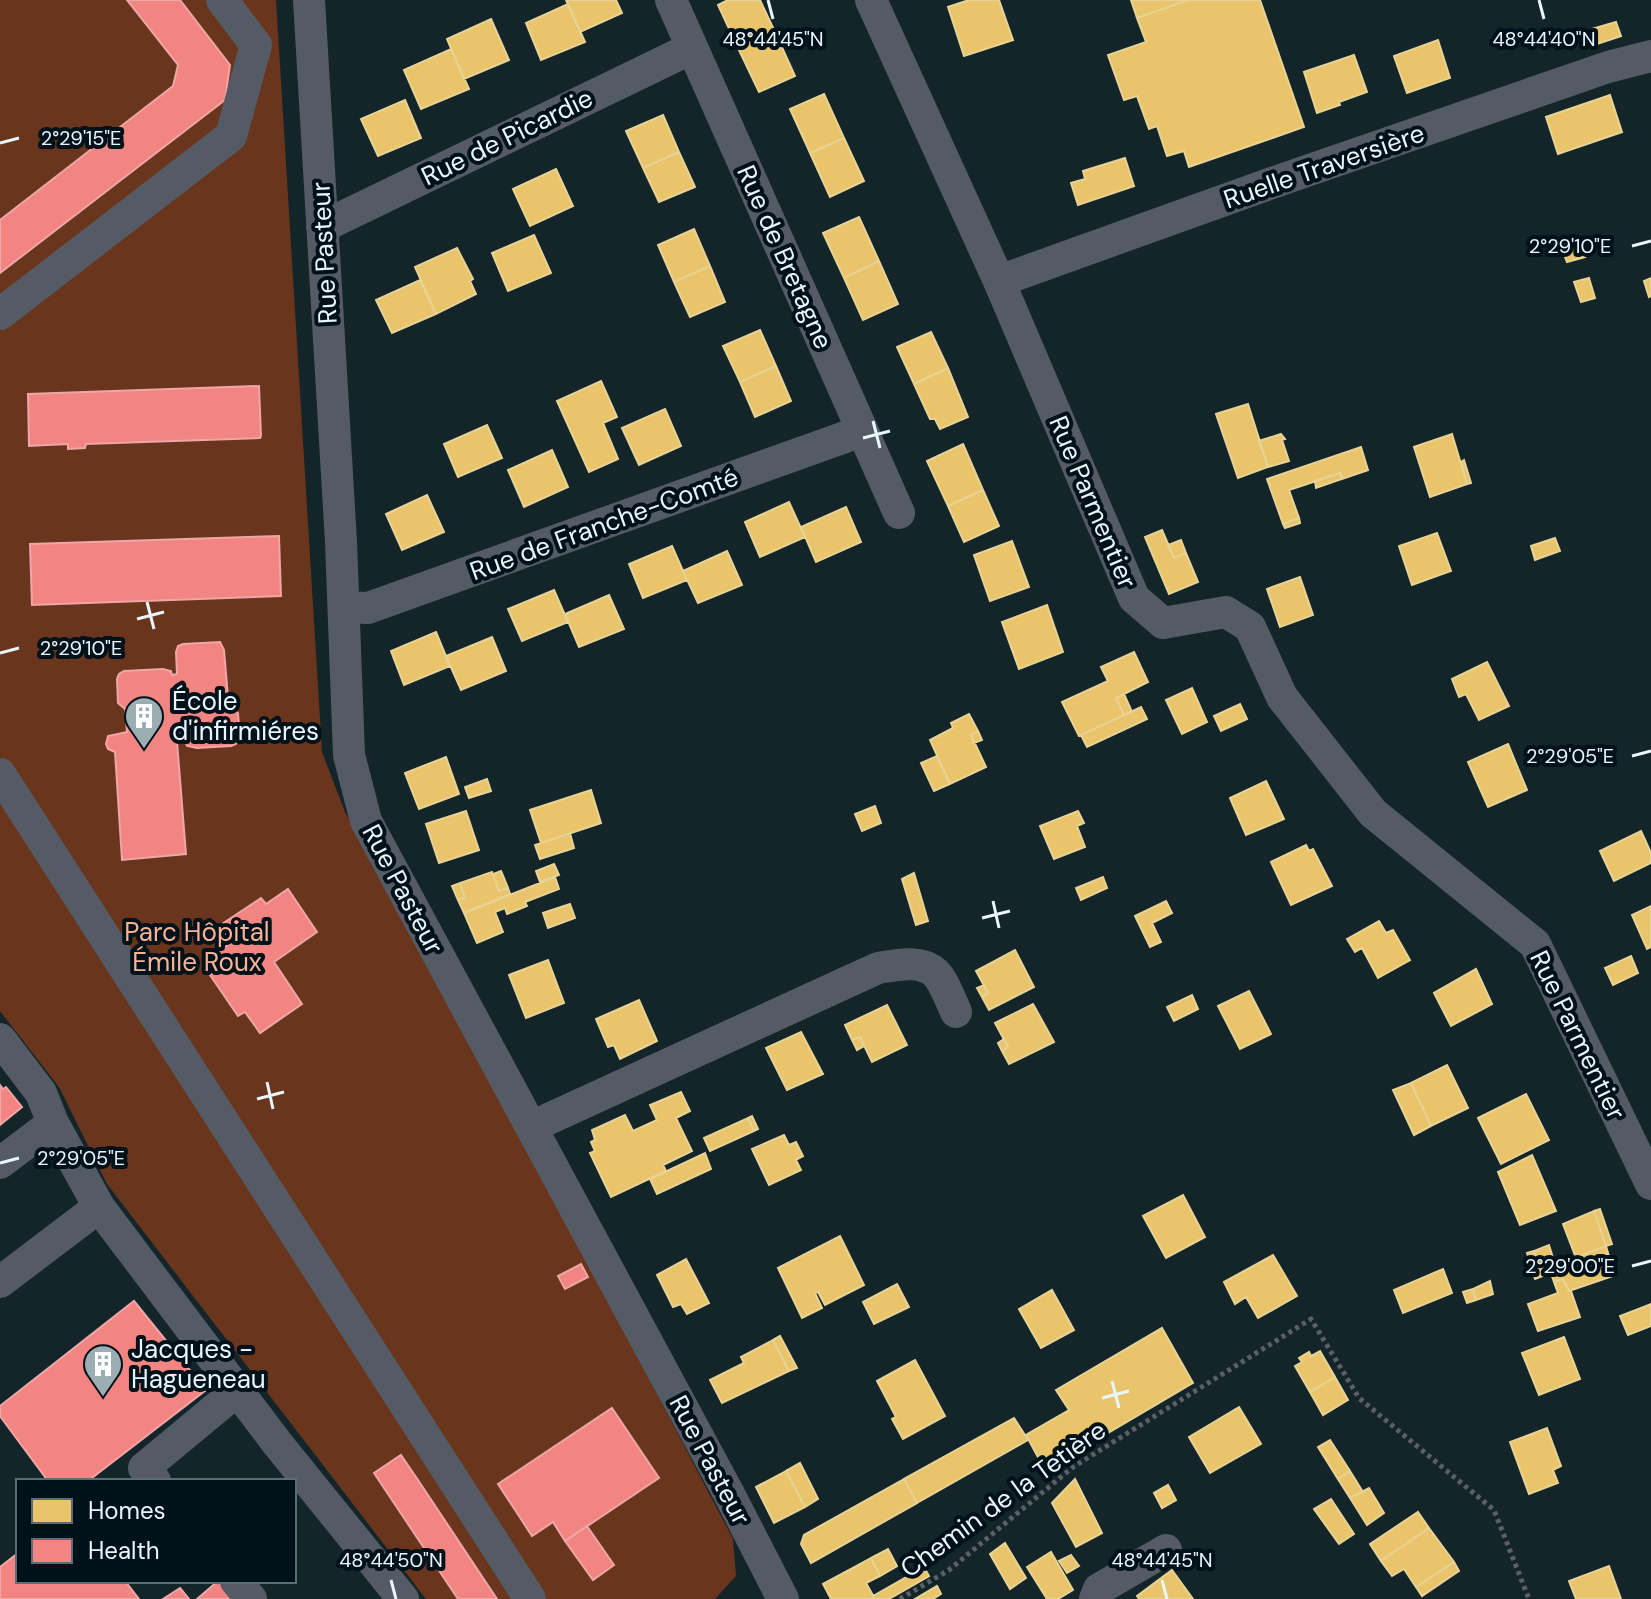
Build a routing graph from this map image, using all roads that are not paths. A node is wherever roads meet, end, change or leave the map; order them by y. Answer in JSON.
{"nodes":[{"id":1,"x":222,"y":0,"type":"edge"},
{"id":2,"x":309,"y":0,"type":"edge"},
{"id":3,"x":671,"y":0,"type":"edge"},
{"id":4,"x":871,"y":0,"type":"edge"},
{"id":5,"x":692,"y":48,"type":"junction"},
{"id":6,"x":1651,"y":56,"type":"edge"},
{"id":7,"x":322,"y":227,"type":"junction"},
{"id":8,"x":999,"y":281,"type":"junction"},
{"id":9,"x":0,"y":314,"type":"edge"},
{"id":10,"x":862,"y":431,"type":"junction"},
{"id":11,"x":899,"y":513,"type":"dead end"},
{"id":12,"x":344,"y":607,"type":"junction"},
{"id":13,"x":0,"y":774,"type":"edge"},
{"id":14,"x":956,"y":1012,"type":"dead end"},
{"id":15,"x":0,"y":1039,"type":"edge"},
{"id":16,"x":53,"y":1123,"type":"junction"},
{"id":17,"x":531,"y":1127,"type":"junction"},
{"id":18,"x":0,"y":1163,"type":"edge"},
{"id":19,"x":1651,"y":1184,"type":"edge"},
{"id":20,"x":99,"y":1207,"type":"junction"},
{"id":21,"x":0,"y":1282,"type":"edge"},
{"id":22,"x":238,"y":1390,"type":"junction"},
{"id":23,"x":153,"y":1479,"type":"edge"},
{"id":24,"x":1166,"y":1550,"type":"dead end"},
{"id":25,"x":238,"y":1583,"type":"edge"},
{"id":26,"x":774,"y":1596,"type":"edge"},
{"id":27,"x":251,"y":1599,"type":"edge"},
{"id":28,"x":403,"y":1599,"type":"edge"},
{"id":29,"x":530,"y":1599,"type":"edge"},
{"id":30,"x":1095,"y":1599,"type":"edge"}],
"edges":[{"from":1,"to":9,"type":"street"},
{"from":2,"to":7,"type":"street","name":"Rue Pasteur"},
{"from":3,"to":5,"type":"street","name":"Rue de Bretagne"},
{"from":4,"to":8,"type":"street","name":"Rue Parmentier"},
{"from":5,"to":7,"type":"street","name":"Rue de Picardie"},
{"from":5,"to":10,"type":"street","name":"Rue de Bretagne"},
{"from":6,"to":8,"type":"street","name":"Ruelle Traversière"},
{"from":7,"to":12,"type":"street","name":"Rue Pasteur"},
{"from":8,"to":19,"type":"street","name":"Rue Parmentier"},
{"from":10,"to":11,"type":"street","name":"Rue de Bretagne"},
{"from":10,"to":12,"type":"street","name":"Rue de Franche-Comté"},
{"from":12,"to":17,"type":"street","name":"Rue Pasteur"},
{"from":13,"to":29,"type":"street"},
{"from":14,"to":17,"type":"street"},
{"from":15,"to":16,"type":"street"},
{"from":16,"to":18,"type":"street"},
{"from":16,"to":20,"type":"street"},
{"from":17,"to":26,"type":"street","name":"Rue Pasteur"},
{"from":20,"to":21,"type":"street"},
{"from":20,"to":22,"type":"street"},
{"from":22,"to":23,"type":"street"},
{"from":22,"to":28,"type":"street"},
{"from":24,"to":30,"type":"street"},
{"from":25,"to":27,"type":"street"}]}
